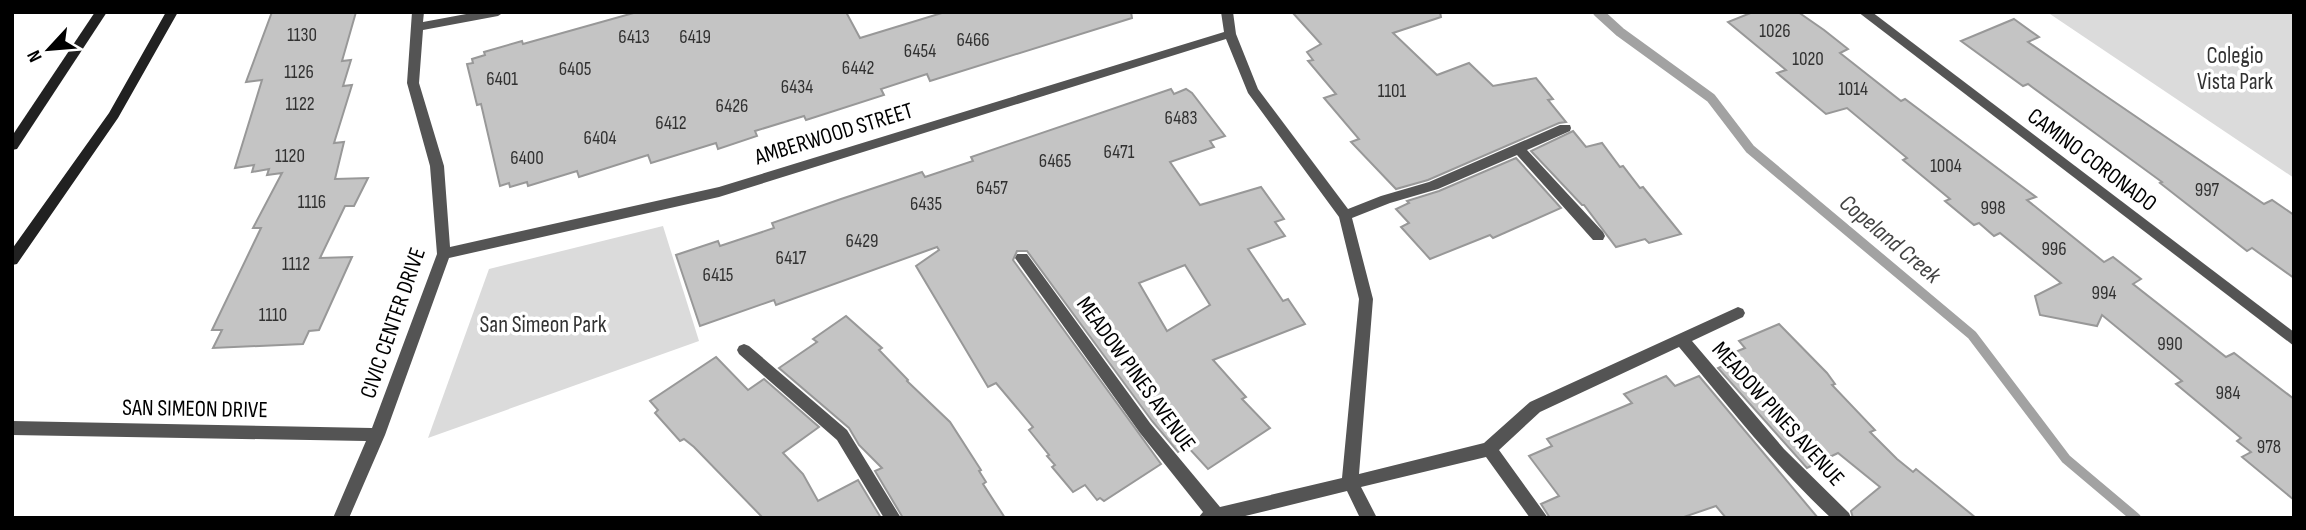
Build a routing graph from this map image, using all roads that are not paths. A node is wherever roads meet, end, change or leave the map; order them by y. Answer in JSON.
{"nodes":[{"id":1,"x":101,"y":12,"type":"edge"},
{"id":2,"x":172,"y":12,"type":"edge"},
{"id":3,"x":498,"y":12,"type":"edge"},
{"id":4,"x":1227,"y":12,"type":"edge"},
{"id":5,"x":1864,"y":12,"type":"edge"},
{"id":6,"x":418,"y":20,"type":"edge"},
{"id":7,"x":1230,"y":34,"type":"junction"},
{"id":8,"x":1565,"y":128,"type":"dead end"},
{"id":9,"x":12,"y":146,"type":"edge"},
{"id":10,"x":1519,"y":149,"type":"junction"},
{"id":11,"x":1345,"y":216,"type":"junction"},
{"id":12,"x":1598,"y":236,"type":"dead end"},
{"id":13,"x":444,"y":254,"type":"junction"},
{"id":14,"x":1022,"y":258,"type":"dead end"},
{"id":15,"x":12,"y":260,"type":"edge"},
{"id":16,"x":1738,"y":313,"type":"dead end"},
{"id":17,"x":1681,"y":338,"type":"junction"},
{"id":18,"x":2294,"y":340,"type":"edge"},
{"id":19,"x":744,"y":350,"type":"dead end"},
{"id":20,"x":12,"y":428,"type":"edge"},
{"id":21,"x":377,"y":435,"type":"junction"},
{"id":22,"x":1489,"y":449,"type":"junction"},
{"id":23,"x":1350,"y":481,"type":"junction"},
{"id":24,"x":1211,"y":517,"type":"edge"},
{"id":25,"x":341,"y":518,"type":"edge"},
{"id":26,"x":893,"y":518,"type":"edge"},
{"id":27,"x":1369,"y":518,"type":"edge"},
{"id":28,"x":1540,"y":518,"type":"edge"},
{"id":29,"x":1843,"y":518,"type":"edge"}],
"edges":[{"from":1,"to":9,"type":"main road"},
{"from":2,"to":15,"type":"main road"},
{"from":3,"to":6,"type":"street"},
{"from":4,"to":7,"type":"street"},
{"from":5,"to":18,"type":"street","name":"CAMINO CORONADO"},
{"from":6,"to":13,"type":"street","name":"CIVIC CENTER DRIVE"},
{"from":7,"to":11,"type":"street"},
{"from":7,"to":13,"type":"street","name":"AMBERWOOD STREET"},
{"from":8,"to":10,"type":"street"},
{"from":10,"to":11,"type":"street"},
{"from":10,"to":12,"type":"street"},
{"from":11,"to":23,"type":"street"},
{"from":13,"to":21,"type":"street","name":"CIVIC CENTER DRIVE"},
{"from":14,"to":24,"type":"street","name":"MEADOW PINES AVENUE"},
{"from":16,"to":17,"type":"street","name":"MEADOW PINES AVENUE"},
{"from":17,"to":22,"type":"street","name":"MEADOW PINES AVENUE"},
{"from":17,"to":29,"type":"street","name":"MEADOW PINES AVENUE"},
{"from":19,"to":26,"type":"street"},
{"from":20,"to":21,"type":"street","name":"SAN SIMEON DRIVE"},
{"from":21,"to":25,"type":"street","name":"CIVIC CENTER DRIVE"},
{"from":22,"to":23,"type":"street","name":"MEADOW PINES AVENUE"},
{"from":22,"to":28,"type":"street"},
{"from":23,"to":24,"type":"street","name":"MEADOW PINES AVENUE"},
{"from":23,"to":27,"type":"street"}]}
